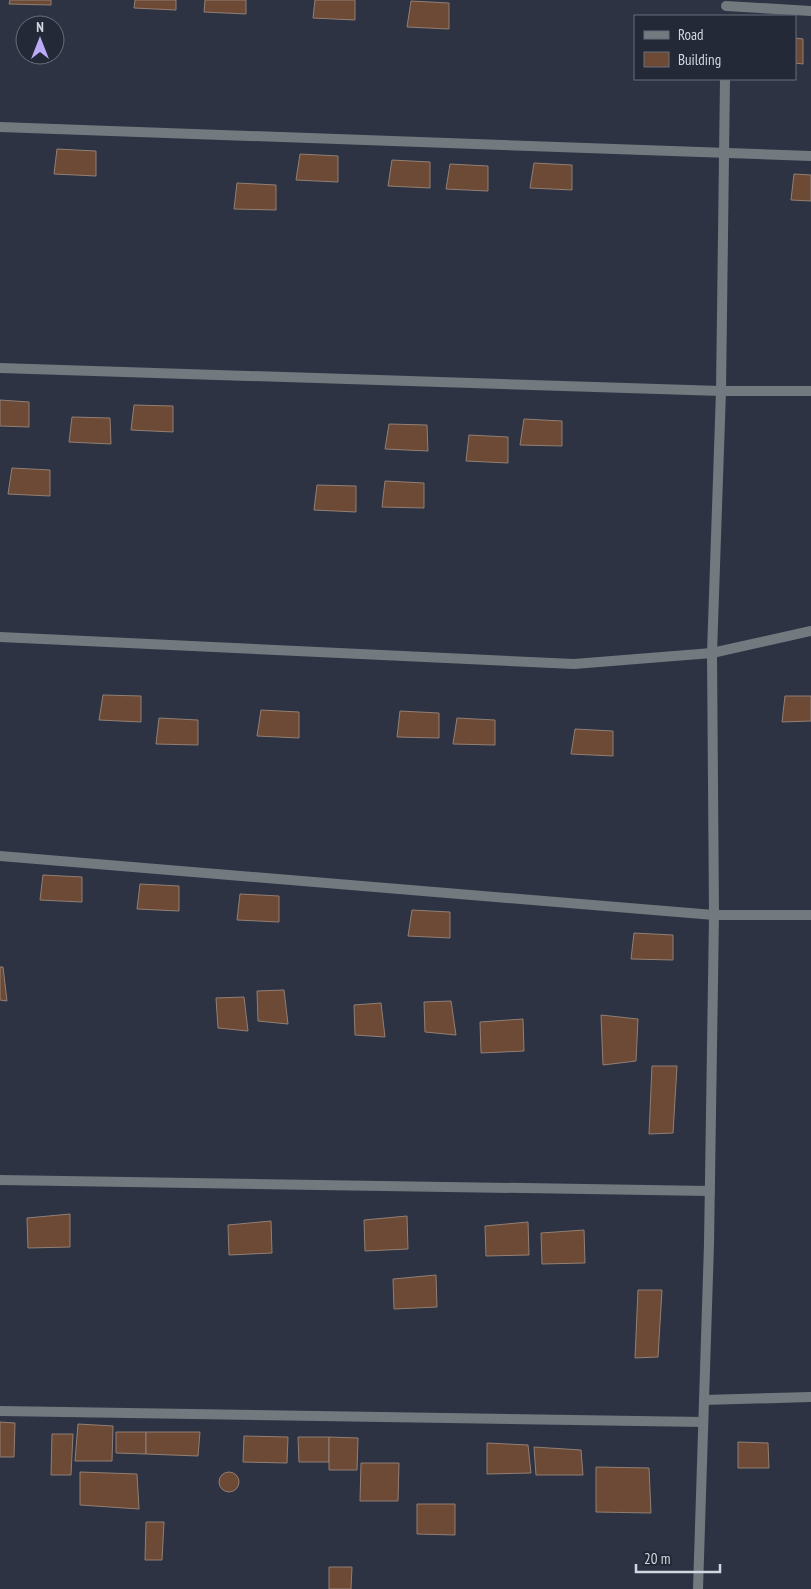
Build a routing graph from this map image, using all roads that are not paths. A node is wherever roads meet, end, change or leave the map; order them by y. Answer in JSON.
{"nodes":[{"id":1,"x":726,"y":7,"type":"edge"},
{"id":2,"x":811,"y":11,"type":"edge"},
{"id":3,"x":725,"y":80,"type":"edge"},
{"id":4,"x":0,"y":127,"type":"edge"},
{"id":5,"x":724,"y":153,"type":"junction"},
{"id":6,"x":811,"y":156,"type":"edge"},
{"id":7,"x":0,"y":368,"type":"edge"},
{"id":8,"x":721,"y":391,"type":"junction"},
{"id":9,"x":811,"y":391,"type":"edge"},
{"id":10,"x":811,"y":631,"type":"edge"},
{"id":11,"x":0,"y":637,"type":"edge"},
{"id":12,"x":712,"y":653,"type":"junction"},
{"id":13,"x":0,"y":856,"type":"edge"},
{"id":14,"x":714,"y":915,"type":"junction"},
{"id":15,"x":811,"y":915,"type":"edge"},
{"id":16,"x":0,"y":1180,"type":"edge"},
{"id":17,"x":710,"y":1191,"type":"junction"},
{"id":18,"x":811,"y":1397,"type":"edge"},
{"id":19,"x":704,"y":1400,"type":"junction"},
{"id":20,"x":0,"y":1410,"type":"edge"},
{"id":21,"x":703,"y":1422,"type":"junction"},
{"id":22,"x":698,"y":1589,"type":"edge"}],
"edges":[{"from":1,"to":2,"type":"street"},
{"from":3,"to":5,"type":"street"},
{"from":4,"to":5,"type":"street"},
{"from":5,"to":6,"type":"street"},
{"from":5,"to":8,"type":"street"},
{"from":7,"to":8,"type":"street"},
{"from":8,"to":9,"type":"street"},
{"from":8,"to":12,"type":"street"},
{"from":10,"to":12,"type":"street"},
{"from":11,"to":12,"type":"street"},
{"from":12,"to":14,"type":"street"},
{"from":13,"to":14,"type":"street"},
{"from":14,"to":15,"type":"street"},
{"from":14,"to":17,"type":"street"},
{"from":16,"to":17,"type":"street"},
{"from":17,"to":19,"type":"street"},
{"from":18,"to":19,"type":"street"},
{"from":19,"to":21,"type":"street"},
{"from":20,"to":21,"type":"street"},
{"from":21,"to":22,"type":"street"}]}
